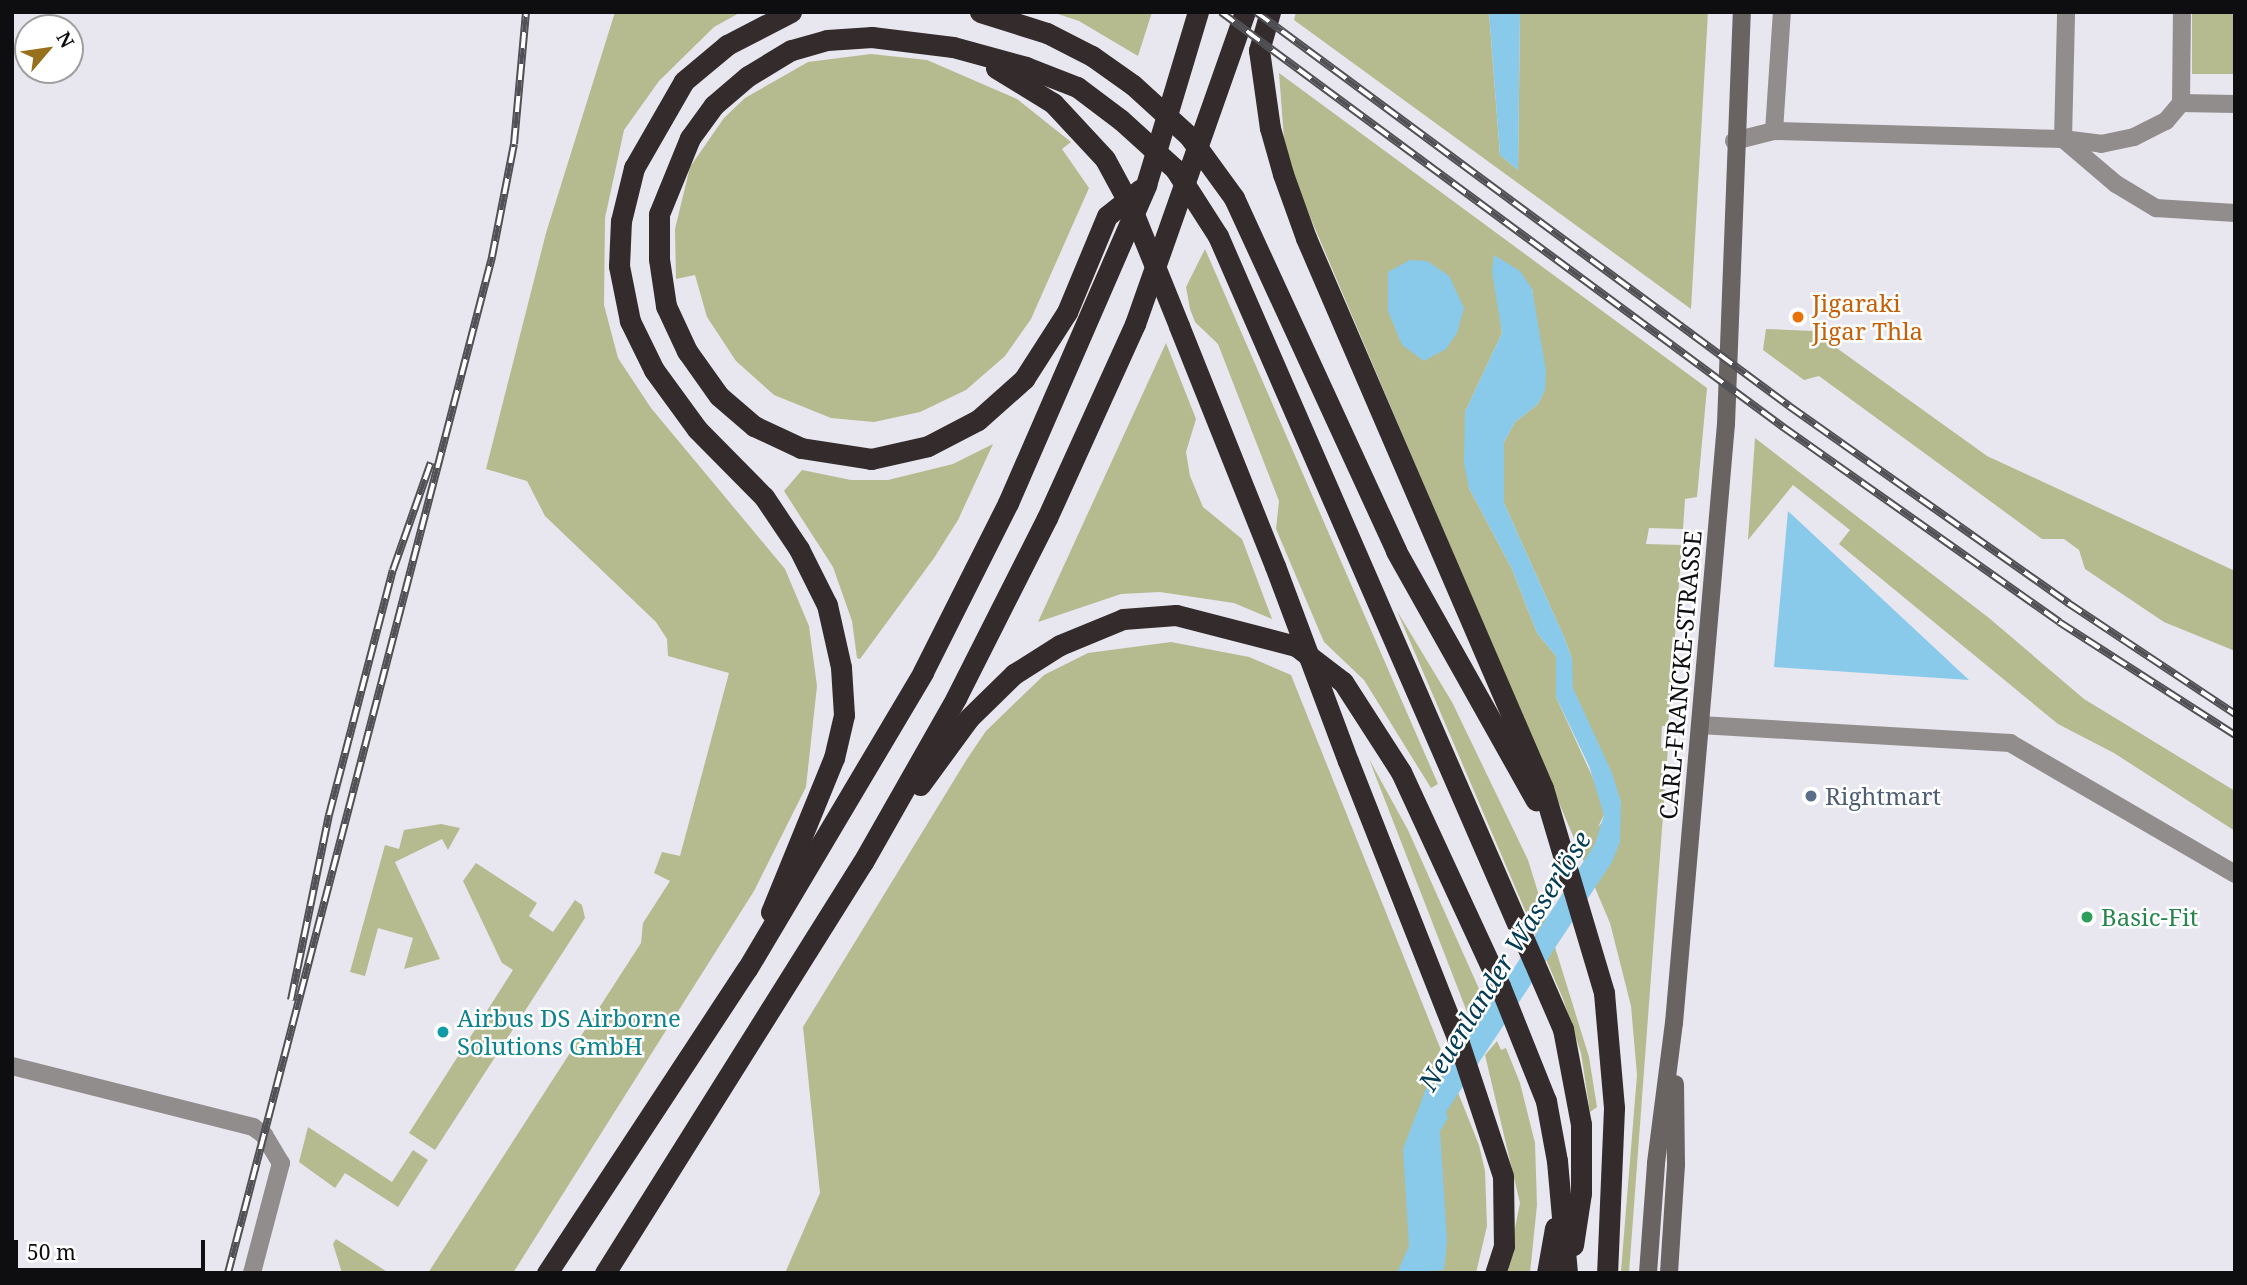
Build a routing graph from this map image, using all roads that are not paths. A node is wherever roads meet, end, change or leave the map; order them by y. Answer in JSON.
{"nodes":[{"id":1,"x":791,"y":12,"type":"edge"},
{"id":2,"x":980,"y":12,"type":"edge"},
{"id":3,"x":1198,"y":12,"type":"edge"},
{"id":4,"x":1245,"y":12,"type":"edge"},
{"id":5,"x":1270,"y":12,"type":"edge"},
{"id":6,"x":1742,"y":12,"type":"edge"},
{"id":7,"x":1782,"y":12,"type":"edge"},
{"id":8,"x":2066,"y":12,"type":"edge"},
{"id":9,"x":2182,"y":12,"type":"edge"},
{"id":10,"x":953,"y":47,"type":"junction"},
{"id":11,"x":2181,"y":103,"type":"junction"},
{"id":12,"x":2235,"y":104,"type":"edge"},
{"id":13,"x":1774,"y":131,"type":"junction"},
{"id":14,"x":2063,"y":139,"type":"junction"},
{"id":15,"x":1734,"y":141,"type":"junction"},
{"id":16,"x":1146,"y":186,"type":"junction"},
{"id":17,"x":2235,"y":213,"type":"edge"},
{"id":18,"x":1700,"y":725,"type":"junction"},
{"id":19,"x":1554,"y":833,"type":"junction"},
{"id":20,"x":863,"y":862,"type":"junction"},
{"id":21,"x":2235,"y":874,"type":"edge"},
{"id":22,"x":747,"y":969,"type":"junction"},
{"id":23,"x":1674,"y":1023,"type":"junction"},
{"id":24,"x":12,"y":1066,"type":"edge"},
{"id":25,"x":1560,"y":1195,"type":"junction"},
{"id":26,"x":252,"y":1273,"type":"edge"},
{"id":27,"x":547,"y":1273,"type":"edge"},
{"id":28,"x":605,"y":1273,"type":"edge"},
{"id":29,"x":1495,"y":1273,"type":"edge"},
{"id":30,"x":1548,"y":1273,"type":"edge"},
{"id":31,"x":1567,"y":1273,"type":"edge"},
{"id":32,"x":1607,"y":1273,"type":"edge"},
{"id":33,"x":1648,"y":1273,"type":"edge"},
{"id":34,"x":1669,"y":1273,"type":"edge"}],
"edges":[{"from":1,"to":22,"type":"highway"},
{"from":2,"to":19,"type":"highway","bridge":true},
{"from":3,"to":16,"type":"highway"},
{"from":4,"to":20,"type":"highway"},
{"from":5,"to":19,"type":"highway"},
{"from":6,"to":15,"type":"street","name":"CARL-FRANCKE-STRASSE"},
{"from":7,"to":13,"type":"street"},
{"from":8,"to":14,"type":"street"},
{"from":9,"to":11,"type":"street"},
{"from":10,"to":16,"type":"highway"},
{"from":10,"to":29,"type":"highway","bridge":true},
{"from":10,"to":31,"type":"highway","bridge":true},
{"from":11,"to":12,"type":"street"},
{"from":11,"to":14,"type":"street"},
{"from":13,"to":14,"type":"street"},
{"from":13,"to":15,"type":"street"},
{"from":14,"to":17,"type":"street"},
{"from":15,"to":18,"type":"street","name":"CARL-FRANCKE-STRASSE"},
{"from":16,"to":22,"type":"highway"},
{"from":18,"to":21,"type":"street"},
{"from":18,"to":23,"type":"street","name":"CARL-FRANCKE-STRASSE"},
{"from":19,"to":32,"type":"highway"},
{"from":20,"to":25,"type":"highway"},
{"from":20,"to":28,"type":"highway"},
{"from":22,"to":27,"type":"highway"},
{"from":23,"to":33,"type":"street","name":"CARL-FRANCKE-STRASSE"},
{"from":23,"to":34,"type":"street","name":"CARL-FRANCKE-STRASSE"},
{"from":24,"to":26,"type":"street"},
{"from":25,"to":30,"type":"highway"},
{"from":25,"to":31,"type":"highway"}]}
